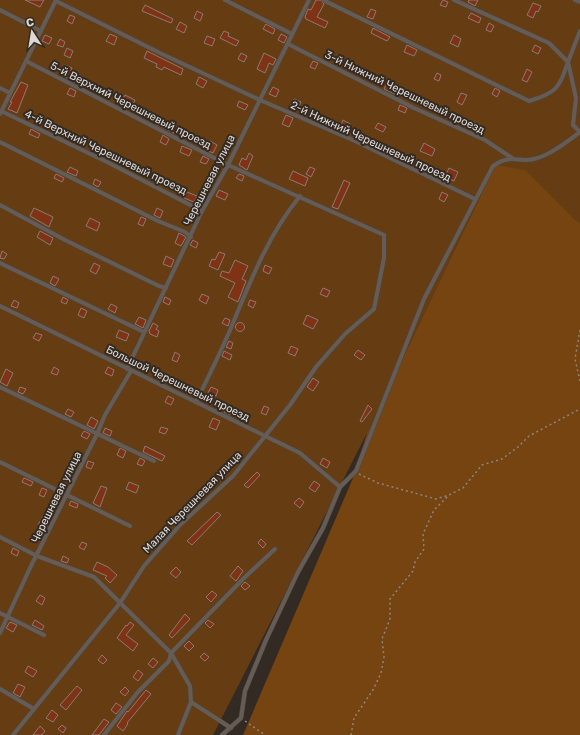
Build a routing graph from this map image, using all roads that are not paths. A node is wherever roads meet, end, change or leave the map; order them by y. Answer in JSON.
{"nodes":[{"id":1,"x":56,"y":0,"type":"edge"},
{"id":2,"x":225,"y":0,"type":"edge"},
{"id":3,"x":309,"y":0,"type":"edge"},
{"id":4,"x":323,"y":0,"type":"edge"},
{"id":5,"x":454,"y":0,"type":"edge"},
{"id":6,"x":575,"y":0,"type":"edge"},
{"id":7,"x":580,"y":2,"type":"edge"},
{"id":8,"x":0,"y":10,"type":"edge"},
{"id":9,"x":41,"y":31,"type":"junction"},
{"id":10,"x":580,"y":31,"type":"edge"},
{"id":11,"x":292,"y":34,"type":"junction"},
{"id":12,"x":288,"y":44,"type":"junction"},
{"id":13,"x":26,"y":61,"type":"junction"},
{"id":14,"x":568,"y":62,"type":"junction"},
{"id":15,"x":0,"y":88,"type":"edge"},
{"id":16,"x":10,"y":93,"type":"junction"},
{"id":17,"x":260,"y":100,"type":"junction"},
{"id":18,"x":1,"y":112,"type":"edge"},
{"id":19,"x":580,"y":132,"type":"edge"},
{"id":20,"x":0,"y":142,"type":"edge"},
{"id":21,"x":512,"y":158,"type":"junction"},
{"id":22,"x":228,"y":165,"type":"junction"},
{"id":23,"x":300,"y":196,"type":"junction"},
{"id":24,"x":474,"y":199,"type":"junction"},
{"id":25,"x":0,"y":205,"type":"edge"},
{"id":26,"x":202,"y":211,"type":"junction"},
{"id":27,"x":384,"y":235,"type":"joint"},
{"id":28,"x":190,"y":237,"type":"junction"},
{"id":29,"x":0,"y":263,"type":"edge"},
{"id":30,"x":166,"y":288,"type":"junction"},
{"id":31,"x":0,"y":306,"type":"edge"},
{"id":32,"x":144,"y":332,"type":"junction"},
{"id":33,"x":129,"y":370,"type":"junction"},
{"id":34,"x":0,"y":386,"type":"edge"},
{"id":35,"x":196,"y":402,"type":"junction"},
{"id":36,"x":97,"y":434,"type":"junction"},
{"id":37,"x":265,"y":436,"type":"junction"},
{"id":38,"x":154,"y":461,"type":"dead end"},
{"id":39,"x":0,"y":462,"type":"edge"},
{"id":40,"x":340,"y":487,"type":"junction"},
{"id":41,"x":66,"y":494,"type":"junction"},
{"id":42,"x":130,"y":526,"type":"dead end"},
{"id":43,"x":0,"y":537,"type":"edge"},
{"id":44,"x":275,"y":550,"type":"dead end"},
{"id":45,"x":37,"y":556,"type":"junction"},
{"id":46,"x":120,"y":603,"type":"junction"},
{"id":47,"x":0,"y":613,"type":"edge"},
{"id":48,"x":8,"y":616,"type":"junction"},
{"id":49,"x":0,"y":633,"type":"edge"},
{"id":50,"x":44,"y":635,"type":"dead end"},
{"id":51,"x":171,"y":653,"type":"junction"},
{"id":52,"x":0,"y":689,"type":"edge"},
{"id":53,"x":191,"y":702,"type":"junction"},
{"id":54,"x":34,"y":709,"type":"junction"},
{"id":55,"x":230,"y":728,"type":"junction"},
{"id":56,"x":13,"y":735,"type":"edge"},
{"id":57,"x":104,"y":735,"type":"edge"},
{"id":58,"x":178,"y":735,"type":"edge"},
{"id":59,"x":222,"y":735,"type":"edge"}],
"edges":[{"from":1,"to":9,"type":"lane"},
{"from":1,"to":17,"type":"lane","name":"2-й Нижний Черешневый проезд"},
{"from":2,"to":11,"type":"lane"},
{"from":3,"to":11,"type":"lane","name":"Черешневая улица"},
{"from":4,"to":14,"type":"lane"},
{"from":5,"to":14,"type":"lane"},
{"from":6,"to":7,"type":"lane"},
{"from":8,"to":9,"type":"lane"},
{"from":9,"to":13,"type":"lane"},
{"from":10,"to":14,"type":"lane"},
{"from":11,"to":12,"type":"lane","name":"Черешневая улица"},
{"from":12,"to":17,"type":"lane","name":"Черешневая улица"},
{"from":12,"to":21,"type":"lane","name":"3-й Нижний Черешневый проезд"},
{"from":13,"to":16,"type":"lane"},
{"from":13,"to":22,"type":"lane","name":"5-й Верхний Черешневый проезд"},
{"from":14,"to":19,"type":"lane"},
{"from":15,"to":16,"type":"lane"},
{"from":16,"to":18,"type":"lane"},
{"from":17,"to":22,"type":"lane","name":"Черешневая улица"},
{"from":17,"to":24,"type":"lane","name":"2-й Нижний Черешневый проезд"},
{"from":18,"to":26,"type":"lane","name":"4-й Верхний Черешневый проезд"},
{"from":19,"to":21,"type":"lane"},
{"from":20,"to":28,"type":"lane"},
{"from":21,"to":24,"type":"lane"},
{"from":22,"to":23,"type":"lane","name":"5-й Верхний Черешневый проезд"},
{"from":22,"to":26,"type":"lane","name":"Черешневая улица"},
{"from":23,"to":27,"type":"lane","name":"5-й Верхний Черешневый проезд"},
{"from":23,"to":35,"type":"lane"},
{"from":24,"to":40,"type":"lane"},
{"from":25,"to":30,"type":"lane"},
{"from":26,"to":28,"type":"lane","name":"Черешневая улица"},
{"from":27,"to":37,"type":"lane","name":"Малая Черешневая улица"},
{"from":28,"to":30,"type":"lane","name":"Черешневая улица"},
{"from":29,"to":32,"type":"lane"},
{"from":30,"to":32,"type":"lane","name":"Черешневая улица"},
{"from":31,"to":33,"type":"lane","name":"Большой Черешневый проезд"},
{"from":32,"to":33,"type":"lane","name":"Черешневая улица"},
{"from":33,"to":35,"type":"lane","name":"Большой Черешневый проезд"},
{"from":33,"to":36,"type":"lane","name":"Черешневая улица"},
{"from":34,"to":36,"type":"lane"},
{"from":35,"to":37,"type":"lane","name":"Большой Черешневый проезд"},
{"from":36,"to":38,"type":"lane"},
{"from":36,"to":41,"type":"lane","name":"Черешневая улица"},
{"from":37,"to":40,"type":"lane","name":"Большой Черешневый проезд"},
{"from":37,"to":46,"type":"lane","name":"Малая Черешневая улица"},
{"from":39,"to":41,"type":"lane"},
{"from":40,"to":55,"type":"lane"},
{"from":41,"to":42,"type":"lane"},
{"from":41,"to":45,"type":"lane","name":"Черешневая улица"},
{"from":43,"to":45,"type":"lane"},
{"from":44,"to":51,"type":"lane"},
{"from":45,"to":46,"type":"lane"},
{"from":45,"to":48,"type":"lane","name":"Черешневая улица"},
{"from":46,"to":51,"type":"lane"},
{"from":46,"to":54,"type":"lane","name":"Малая Черешневая улица"},
{"from":47,"to":48,"type":"lane"},
{"from":48,"to":49,"type":"lane","name":"Черешневая улица"},
{"from":48,"to":50,"type":"lane"},
{"from":51,"to":53,"type":"lane"},
{"from":51,"to":57,"type":"lane"},
{"from":52,"to":54,"type":"lane"},
{"from":53,"to":55,"type":"lane"},
{"from":53,"to":58,"type":"lane"},
{"from":54,"to":56,"type":"lane","name":"Малая Черешневая улица"},
{"from":55,"to":59,"type":"lane"}]}
